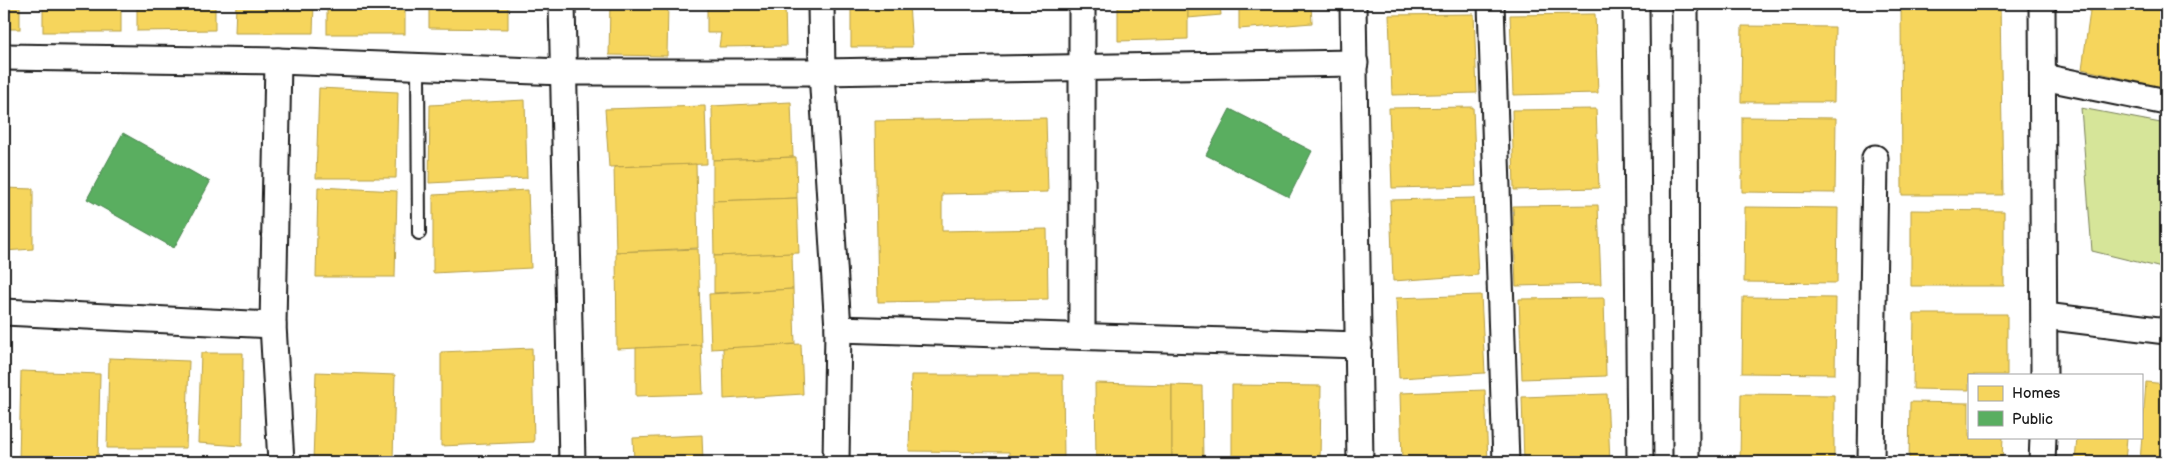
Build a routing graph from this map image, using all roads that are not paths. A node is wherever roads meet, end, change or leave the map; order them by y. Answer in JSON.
{"nodes":[{"id":1,"x":562,"y":4,"type":"edge"},
{"id":2,"x":820,"y":4,"type":"edge"},
{"id":3,"x":1082,"y":4,"type":"edge"},
{"id":4,"x":1353,"y":4,"type":"edge"},
{"id":5,"x":1491,"y":4,"type":"edge"},
{"id":6,"x":1636,"y":4,"type":"edge"},
{"id":7,"x":1685,"y":4,"type":"edge"},
{"id":8,"x":2042,"y":4,"type":"edge"},
{"id":9,"x":4,"y":57,"type":"edge"},
{"id":10,"x":278,"y":61,"type":"junction"},
{"id":11,"x":1355,"y":63,"type":"junction"},
{"id":12,"x":418,"y":67,"type":"junction"},
{"id":13,"x":1082,"y":69,"type":"junction"},
{"id":14,"x":563,"y":72,"type":"junction"},
{"id":15,"x":822,"y":72,"type":"junction"},
{"id":16,"x":2043,"y":77,"type":"junction"},
{"id":17,"x":2166,"y":102,"type":"edge"},
{"id":18,"x":1875,"y":158,"type":"dead end"},
{"id":19,"x":419,"y":233,"type":"dead end"},
{"id":20,"x":4,"y":312,"type":"edge"},
{"id":21,"x":2045,"y":316,"type":"junction"},
{"id":22,"x":273,"y":325,"type":"junction"},
{"id":23,"x":838,"y":328,"type":"junction"},
{"id":24,"x":2166,"y":331,"type":"edge"},
{"id":25,"x":1082,"y":336,"type":"junction"},
{"id":26,"x":1359,"y":345,"type":"junction"},
{"id":27,"x":2044,"y":374,"type":"edge"},
{"id":28,"x":2043,"y":438,"type":"edge"},
{"id":29,"x":281,"y":462,"type":"edge"},
{"id":30,"x":572,"y":462,"type":"edge"},
{"id":31,"x":836,"y":462,"type":"edge"},
{"id":32,"x":1360,"y":462,"type":"edge"},
{"id":33,"x":1506,"y":462,"type":"edge"},
{"id":34,"x":1640,"y":462,"type":"edge"},
{"id":35,"x":1686,"y":462,"type":"edge"},
{"id":36,"x":1871,"y":462,"type":"edge"},
{"id":37,"x":2042,"y":462,"type":"edge"}],
"edges":[{"from":1,"to":14,"type":"street"},
{"from":2,"to":15,"type":"street"},
{"from":3,"to":13,"type":"street"},
{"from":4,"to":11,"type":"street"},
{"from":5,"to":33,"type":"street"},
{"from":6,"to":34,"type":"street"},
{"from":7,"to":35,"type":"street"},
{"from":8,"to":16,"type":"street"},
{"from":9,"to":10,"type":"street"},
{"from":10,"to":12,"type":"street"},
{"from":10,"to":22,"type":"street"},
{"from":11,"to":13,"type":"street"},
{"from":11,"to":26,"type":"street"},
{"from":12,"to":14,"type":"street"},
{"from":12,"to":19,"type":"lane"},
{"from":13,"to":15,"type":"street"},
{"from":13,"to":25,"type":"street"},
{"from":14,"to":15,"type":"street"},
{"from":14,"to":30,"type":"street"},
{"from":15,"to":23,"type":"street"},
{"from":16,"to":17,"type":"street"},
{"from":16,"to":21,"type":"street"},
{"from":18,"to":36,"type":"street"},
{"from":20,"to":22,"type":"street"},
{"from":21,"to":24,"type":"street"},
{"from":21,"to":27,"type":"street"},
{"from":22,"to":29,"type":"street"},
{"from":23,"to":25,"type":"street"},
{"from":23,"to":31,"type":"street"},
{"from":25,"to":26,"type":"street"},
{"from":26,"to":32,"type":"street"},
{"from":28,"to":37,"type":"street"}]}
